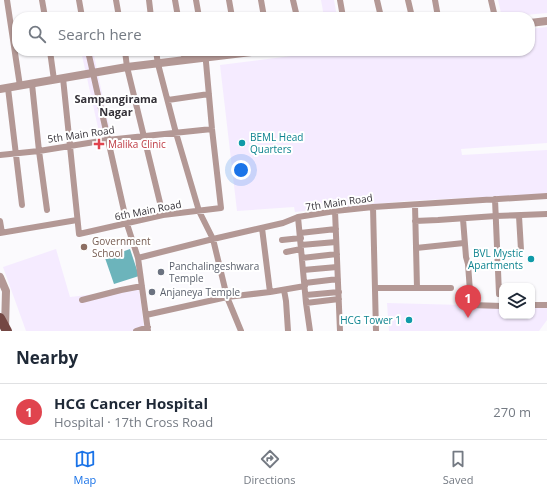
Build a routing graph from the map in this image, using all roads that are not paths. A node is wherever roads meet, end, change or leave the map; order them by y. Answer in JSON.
{"nodes":[{"id":1,"x":7,"y":0,"type":"edge"},
{"id":2,"x":42,"y":0,"type":"edge"},
{"id":3,"x":79,"y":0,"type":"edge"},
{"id":4,"x":116,"y":0,"type":"edge"},
{"id":5,"x":149,"y":0,"type":"edge"},
{"id":6,"x":175,"y":0,"type":"edge"},
{"id":7,"x":196,"y":0,"type":"edge"},
{"id":8,"x":229,"y":0,"type":"edge"},
{"id":9,"x":261,"y":0,"type":"edge"},
{"id":10,"x":293,"y":0,"type":"edge"},
{"id":11,"x":340,"y":0,"type":"edge"},
{"id":12,"x":377,"y":0,"type":"edge"},
{"id":13,"x":408,"y":0,"type":"edge"},
{"id":14,"x":435,"y":0,"type":"edge"},
{"id":15,"x":491,"y":0,"type":"edge"},
{"id":16,"x":44,"y":12,"type":"edge"},
{"id":17,"x":81,"y":12,"type":"edge"},
{"id":18,"x":118,"y":12,"type":"edge"},
{"id":19,"x":150,"y":12,"type":"edge"},
{"id":20,"x":177,"y":12,"type":"edge"},
{"id":21,"x":199,"y":12,"type":"edge"},
{"id":22,"x":231,"y":12,"type":"edge"},
{"id":23,"x":263,"y":12,"type":"edge"},
{"id":24,"x":295,"y":12,"type":"edge"},
{"id":25,"x":342,"y":12,"type":"edge"},
{"id":26,"x":380,"y":12,"type":"edge"},
{"id":27,"x":411,"y":12,"type":"edge"},
{"id":28,"x":437,"y":12,"type":"edge"},
{"id":29,"x":494,"y":12,"type":"edge"},
{"id":30,"x":547,"y":21,"type":"edge"},
{"id":31,"x":535,"y":22,"type":"edge"},
{"id":32,"x":12,"y":33,"type":"edge"},
{"id":33,"x":15,"y":56,"type":"edge"},
{"id":34,"x":51,"y":56,"type":"edge"},
{"id":35,"x":89,"y":56,"type":"edge"},
{"id":36,"x":126,"y":56,"type":"edge"},
{"id":37,"x":157,"y":56,"type":"edge"},
{"id":38,"x":184,"y":56,"type":"edge"},
{"id":39,"x":202,"y":56,"type":"edge"},
{"id":40,"x":206,"y":56,"type":"edge"},
{"id":41,"x":185,"y":60,"type":"junction"},
{"id":42,"x":158,"y":64,"type":"junction"},
{"id":43,"x":127,"y":67,"type":"junction"},
{"id":44,"x":92,"y":73,"type":"junction"},
{"id":45,"x":58,"y":79,"type":"junction"},
{"id":46,"x":32,"y":84,"type":"junction"},
{"id":47,"x":20,"y":86,"type":"junction"},
{"id":48,"x":4,"y":89,"type":"edge"},
{"id":49,"x":209,"y":94,"type":"junction"},
{"id":50,"x":168,"y":100,"type":"junction"},
{"id":51,"x":212,"y":129,"type":"junction"},
{"id":52,"x":176,"y":132,"type":"junction"},
{"id":53,"x":144,"y":136,"type":"junction"},
{"id":54,"x":107,"y":140,"type":"junction"},
{"id":55,"x":69,"y":146,"type":"junction"},
{"id":56,"x":39,"y":151,"type":"junction"},
{"id":57,"x":0,"y":154,"type":"edge"},
{"id":58,"x":16,"y":154,"type":"junction"},
{"id":59,"x":547,"y":196,"type":"edge"},
{"id":60,"x":495,"y":199,"type":"junction"},
{"id":61,"x":22,"y":205,"type":"dead end"},
{"id":62,"x":415,"y":205,"type":"junction"},
{"id":63,"x":373,"y":207,"type":"junction"},
{"id":64,"x":47,"y":210,"type":"dead end"},
{"id":65,"x":198,"y":211,"type":"junction"},
{"id":66,"x":335,"y":211,"type":"junction"},
{"id":67,"x":547,"y":214,"type":"edge"},
{"id":68,"x":163,"y":215,"type":"junction"},
{"id":69,"x":496,"y":216,"type":"junction"},
{"id":70,"x":519,"y":216,"type":"junction"},
{"id":71,"x":298,"y":217,"type":"junction"},
{"id":72,"x":463,"y":219,"type":"junction"},
{"id":73,"x":77,"y":220,"type":"junction"},
{"id":74,"x":415,"y":220,"type":"junction"},
{"id":75,"x":0,"y":221,"type":"edge"},
{"id":76,"x":127,"y":224,"type":"junction"},
{"id":77,"x":262,"y":228,"type":"junction"},
{"id":78,"x":336,"y":229,"type":"junction"},
{"id":79,"x":1,"y":233,"type":"edge"},
{"id":80,"x":300,"y":235,"type":"junction"},
{"id":81,"x":213,"y":239,"type":"junction"},
{"id":82,"x":282,"y":240,"type":"dead end"},
{"id":83,"x":336,"y":242,"type":"junction"},
{"id":84,"x":464,"y":243,"type":"junction"},
{"id":85,"x":301,"y":247,"type":"junction"},
{"id":86,"x":416,"y":248,"type":"junction"},
{"id":87,"x":521,"y":250,"type":"dead end"},
{"id":88,"x":286,"y":252,"type":"dead end"},
{"id":89,"x":337,"y":254,"type":"junction"},
{"id":90,"x":138,"y":258,"type":"junction"},
{"id":91,"x":302,"y":258,"type":"junction"},
{"id":92,"x":337,"y":266,"type":"junction"},
{"id":93,"x":303,"y":270,"type":"junction"},
{"id":94,"x":0,"y":276,"type":"edge"},
{"id":95,"x":338,"y":279,"type":"junction"},
{"id":96,"x":305,"y":285,"type":"junction"},
{"id":97,"x":142,"y":286,"type":"junction"},
{"id":98,"x":375,"y":288,"type":"junction"},
{"id":99,"x":417,"y":288,"type":"junction"},
{"id":100,"x":451,"y":288,"type":"dead end"},
{"id":101,"x":284,"y":290,"type":"junction"},
{"id":102,"x":270,"y":292,"type":"junction"},
{"id":103,"x":339,"y":292,"type":"junction"},
{"id":104,"x":499,"y":294,"type":"dead end"},
{"id":105,"x":306,"y":295,"type":"junction"},
{"id":106,"x":227,"y":297,"type":"junction"},
{"id":107,"x":339,"y":299,"type":"junction"},
{"id":108,"x":82,"y":300,"type":"dead end"},
{"id":109,"x":306,"y":303,"type":"junction"},
{"id":110,"x":535,"y":305,"type":"edge"},
{"id":111,"x":547,"y":305,"type":"edge"},
{"id":112,"x":499,"y":306,"type":"edge"},
{"id":113,"x":146,"y":314,"type":"junction"},
{"id":114,"x":0,"y":318,"type":"edge"},
{"id":115,"x":6,"y":329,"type":"edge"},
{"id":116,"x":148,"y":329,"type":"edge"},
{"id":117,"x":136,"y":331,"type":"edge"},
{"id":118,"x":240,"y":331,"type":"edge"},
{"id":119,"x":288,"y":331,"type":"edge"},
{"id":120,"x":310,"y":331,"type":"edge"},
{"id":121,"x":340,"y":331,"type":"edge"},
{"id":122,"x":376,"y":331,"type":"edge"}],
"edges":[{"from":1,"to":32,"type":"street"},
{"from":2,"to":16,"type":"street"},
{"from":3,"to":17,"type":"street"},
{"from":4,"to":18,"type":"street"},
{"from":5,"to":19,"type":"street"},
{"from":6,"to":20,"type":"street"},
{"from":7,"to":21,"type":"street"},
{"from":8,"to":22,"type":"street"},
{"from":9,"to":23,"type":"street"},
{"from":10,"to":24,"type":"street"},
{"from":11,"to":25,"type":"street"},
{"from":12,"to":26,"type":"street"},
{"from":13,"to":27,"type":"street"},
{"from":14,"to":28,"type":"street"},
{"from":15,"to":29,"type":"street"},
{"from":30,"to":31,"type":"street"},
{"from":33,"to":47,"type":"street"},
{"from":34,"to":45,"type":"street"},
{"from":35,"to":44,"type":"street"},
{"from":36,"to":43,"type":"street"},
{"from":37,"to":42,"type":"street"},
{"from":38,"to":41,"type":"street"},
{"from":39,"to":41,"type":"street"},
{"from":40,"to":49,"type":"street"},
{"from":41,"to":42,"type":"street"},
{"from":42,"to":43,"type":"street"},
{"from":42,"to":50,"type":"street"},
{"from":43,"to":44,"type":"street"},
{"from":43,"to":53,"type":"street"},
{"from":44,"to":45,"type":"street"},
{"from":44,"to":54,"type":"street"},
{"from":45,"to":46,"type":"street"},
{"from":45,"to":55,"type":"street"},
{"from":46,"to":47,"type":"street"},
{"from":46,"to":56,"type":"street"},
{"from":47,"to":48,"type":"street"},
{"from":48,"to":58,"type":"street"},
{"from":49,"to":50,"type":"street"},
{"from":49,"to":51,"type":"street"},
{"from":50,"to":52,"type":"street"},
{"from":51,"to":52,"type":"street","name":"5th Main Road"},
{"from":51,"to":65,"type":"street","name":"6th Main Road"},
{"from":52,"to":53,"type":"street","name":"5th Main Road"},
{"from":52,"to":65,"type":"street"},
{"from":53,"to":54,"type":"street","name":"5th Main Road"},
{"from":53,"to":68,"type":"street"},
{"from":54,"to":55,"type":"street","name":"5th Main Road"},
{"from":54,"to":76,"type":"street"},
{"from":55,"to":56,"type":"street","name":"5th Main Road"},
{"from":55,"to":73,"type":"street"},
{"from":56,"to":58,"type":"street","name":"5th Main Road"},
{"from":56,"to":64,"type":"street"},
{"from":57,"to":58,"type":"street","name":"5th Main Road"},
{"from":58,"to":61,"type":"street"},
{"from":59,"to":60,"type":"street","name":"7th Main Road"},
{"from":60,"to":62,"type":"street","name":"7th Main Road"},
{"from":60,"to":69,"type":"street"},
{"from":62,"to":63,"type":"street","name":"7th Main Road"},
{"from":62,"to":74,"type":"street"},
{"from":63,"to":66,"type":"street","name":"7th Main Road"},
{"from":63,"to":98,"type":"street"},
{"from":65,"to":68,"type":"street","name":"6th Main Road"},
{"from":65,"to":81,"type":"street"},
{"from":66,"to":71,"type":"street","name":"7th Main Road"},
{"from":66,"to":78,"type":"street"},
{"from":67,"to":70,"type":"street"},
{"from":68,"to":76,"type":"street","name":"6th Main Road"},
{"from":69,"to":70,"type":"street"},
{"from":69,"to":72,"type":"street"},
{"from":69,"to":104,"type":"street"},
{"from":70,"to":87,"type":"street"},
{"from":71,"to":77,"type":"street","name":"7th Main Road"},
{"from":71,"to":80,"type":"street"},
{"from":72,"to":74,"type":"street"},
{"from":72,"to":84,"type":"street"},
{"from":73,"to":76,"type":"street","name":"6th Main Road"},
{"from":73,"to":79,"type":"street"},
{"from":74,"to":86,"type":"street"},
{"from":75,"to":79,"type":"street"},
{"from":76,"to":90,"type":"street"},
{"from":77,"to":81,"type":"street","name":"7th Main Road"},
{"from":77,"to":102,"type":"street"},
{"from":78,"to":80,"type":"street"},
{"from":78,"to":83,"type":"street"},
{"from":80,"to":82,"type":"street"},
{"from":80,"to":85,"type":"street"},
{"from":81,"to":90,"type":"street","name":"7th Main Road"},
{"from":81,"to":106,"type":"street"},
{"from":83,"to":85,"type":"street"},
{"from":83,"to":89,"type":"street"},
{"from":84,"to":86,"type":"street"},
{"from":84,"to":112,"type":"street"},
{"from":85,"to":88,"type":"street"},
{"from":85,"to":91,"type":"street"},
{"from":86,"to":99,"type":"street"},
{"from":89,"to":91,"type":"street"},
{"from":89,"to":92,"type":"street"},
{"from":90,"to":97,"type":"street"},
{"from":91,"to":93,"type":"street"},
{"from":92,"to":93,"type":"street"},
{"from":92,"to":95,"type":"street"},
{"from":93,"to":96,"type":"street"},
{"from":94,"to":115,"type":"street"},
{"from":95,"to":96,"type":"street"},
{"from":95,"to":103,"type":"street"},
{"from":96,"to":101,"type":"street"},
{"from":96,"to":105,"type":"street"},
{"from":97,"to":108,"type":"street"},
{"from":97,"to":113,"type":"street"},
{"from":98,"to":99,"type":"street"},
{"from":98,"to":122,"type":"street"},
{"from":99,"to":100,"type":"street"},
{"from":101,"to":102,"type":"street"},
{"from":101,"to":119,"type":"street"},
{"from":102,"to":106,"type":"street"},
{"from":103,"to":105,"type":"street"},
{"from":103,"to":107,"type":"street"},
{"from":105,"to":109,"type":"street"},
{"from":106,"to":113,"type":"street"},
{"from":106,"to":118,"type":"street"},
{"from":107,"to":109,"type":"street"},
{"from":107,"to":121,"type":"street"},
{"from":109,"to":120,"type":"street"},
{"from":110,"to":111,"type":"street"},
{"from":113,"to":116,"type":"street"},
{"from":114,"to":115,"type":"main road"},
{"from":116,"to":117,"type":"street"}]}
